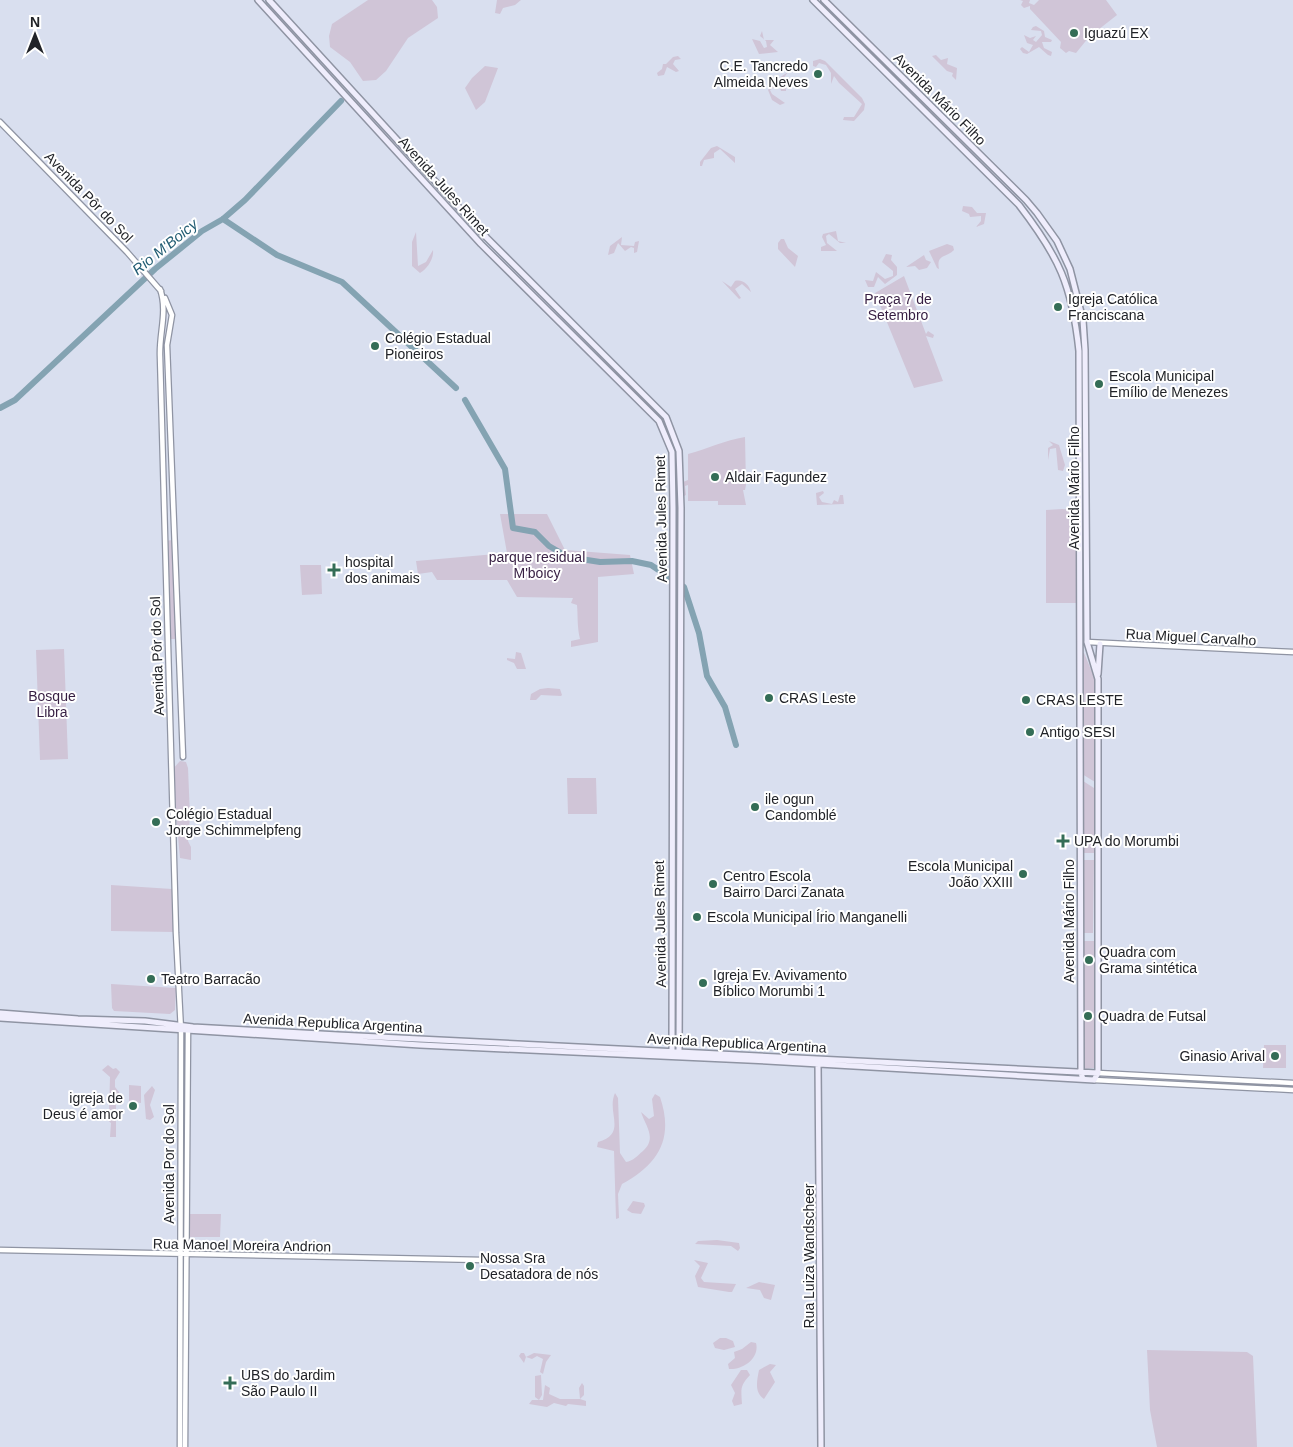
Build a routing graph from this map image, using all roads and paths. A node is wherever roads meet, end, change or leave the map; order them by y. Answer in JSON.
{"nodes":[{"id":1,"x":258,"y":0,"type":"edge"},
{"id":2,"x":269,"y":0,"type":"edge"},
{"id":3,"x":814,"y":0,"type":"edge"},
{"id":4,"x":824,"y":0,"type":"edge"},
{"id":5,"x":0,"y":122,"type":"edge"},
{"id":6,"x":160,"y":289,"type":"junction"},
{"id":7,"x":172,"y":315,"type":"junction"},
{"id":8,"x":164,"y":317,"type":"junction"},
{"id":9,"x":160,"y":333,"type":"junction"},
{"id":10,"x":168,"y":334,"type":"junction"},
{"id":11,"x":1088,"y":642,"type":"junction"},
{"id":12,"x":1100,"y":644,"type":"junction"},
{"id":13,"x":1293,"y":652,"type":"edge"},
{"id":14,"x":1098,"y":679,"type":"junction"},
{"id":15,"x":183,"y":757,"type":"dead end"},
{"id":16,"x":0,"y":1013,"type":"edge"},
{"id":17,"x":0,"y":1018,"type":"edge"},
{"id":18,"x":180,"y":1024,"type":"junction"},
{"id":19,"x":188,"y":1029,"type":"junction"},
{"id":20,"x":181,"y":1031,"type":"junction"},
{"id":21,"x":597,"y":1047,"type":"junction"},
{"id":22,"x":587,"y":1052,"type":"junction"},
{"id":23,"x":672,"y":1054,"type":"junction"},
{"id":24,"x":679,"y":1054,"type":"junction"},
{"id":25,"x":818,"y":1061,"type":"junction"},
{"id":26,"x":1081,"y":1073,"type":"junction"},
{"id":27,"x":1098,"y":1073,"type":"junction"},
{"id":28,"x":1083,"y":1079,"type":"junction"},
{"id":29,"x":1094,"y":1080,"type":"junction"},
{"id":30,"x":1293,"y":1083,"type":"edge"},
{"id":31,"x":1293,"y":1090,"type":"edge"},
{"id":32,"x":0,"y":1250,"type":"edge"},
{"id":33,"x":183,"y":1255,"type":"junction"},
{"id":34,"x":483,"y":1260,"type":"dead end"},
{"id":35,"x":180,"y":1447,"type":"edge"},
{"id":36,"x":185,"y":1447,"type":"edge"},
{"id":37,"x":822,"y":1447,"type":"edge"}],
"edges":[{"from":1,"to":23,"type":"main road","name":"Avenida Jules Rimet"},
{"from":2,"to":24,"type":"main road","name":"Avenida Jules Rimet"},
{"from":3,"to":26,"type":"main road","name":"Avenida Mário Filho"},
{"from":4,"to":11,"type":"main road","name":"Avenida Mário Filho"},
{"from":5,"to":6,"type":"street","name":"Avenida Pôr do Sol"},
{"from":6,"to":7,"type":"street","name":"Avenida Pôr do Sol"},
{"from":6,"to":8,"type":"street","name":"Avenida Pôr do Sol"},
{"from":7,"to":8,"type":"street"},
{"from":7,"to":10,"type":"street","name":"Avenida Pôr do Sol"},
{"from":8,"to":9,"type":"street","name":"Avenida Pôr do Sol"},
{"from":9,"to":10,"type":"street"},
{"from":9,"to":18,"type":"street","name":"Avenida Pôr do Sol"},
{"from":10,"to":15,"type":"street","name":"Avenida Pôr do Sol"},
{"from":11,"to":12,"type":"street","name":"Rua Miguel Carvalho"},
{"from":11,"to":14,"type":"main road","name":"Avenida Mário Filho"},
{"from":12,"to":13,"type":"street","name":"Rua Miguel Carvalho"},
{"from":12,"to":14,"type":"main road"},
{"from":14,"to":27,"type":"main road","name":"Avenida Mário Filho"},
{"from":16,"to":18,"type":"main road","name":"Avenida Republica Argentina"},
{"from":17,"to":20,"type":"main road","name":"Avenida Republica Argentina"},
{"from":18,"to":19,"type":"main road","name":"Avenida Republica Argentina"},
{"from":18,"to":20,"type":"street","name":"Avenida Pôr do Sol"},
{"from":19,"to":20,"type":"main road","name":"Avenida Republica Argentina"},
{"from":19,"to":21,"type":"main road","name":"Avenida Republica Argentina"},
{"from":19,"to":22,"type":"main road","name":"Avenida Republica Argentina"},
{"from":19,"to":33,"type":"street","name":"Avenida Por do Sol"},
{"from":20,"to":33,"type":"street","name":"Avenida Por do Sol"},
{"from":21,"to":22,"type":"main road"},
{"from":21,"to":23,"type":"main road","name":"Avenida Republica Argentina"},
{"from":22,"to":23,"type":"main road","name":"Avenida Republica Argentina"},
{"from":23,"to":24,"type":"main road","name":"Avenida Republica Argentina"},
{"from":24,"to":25,"type":"main road","name":"Avenida Republica Argentina"},
{"from":25,"to":26,"type":"main road","name":"Avenida Republica Argentina"},
{"from":25,"to":28,"type":"main road","name":"Avenida Republica Argentina"},
{"from":25,"to":37,"type":"main road","name":"Rua Luiza Wandscheer"},
{"from":26,"to":27,"type":"main road","name":"Avenida Republica Argentina"},
{"from":26,"to":28,"type":"main road","name":"Avenida Mário Filho"},
{"from":27,"to":29,"type":"main road"},
{"from":27,"to":30,"type":"street","name":"Avenida Republica Argentina"},
{"from":28,"to":29,"type":"main road","name":"Avenida Republica Argentina"},
{"from":29,"to":31,"type":"street","name":"Avenida Republica Argentina"},
{"from":32,"to":33,"type":"street","name":"Rua Manoel Moreira Andrion"},
{"from":33,"to":34,"type":"street","name":"Rua Manoel Moreira Andrion"},
{"from":33,"to":35,"type":"street","name":"Avenida Por do Sol"},
{"from":33,"to":36,"type":"street","name":"Avenida Por do Sol"}]}
